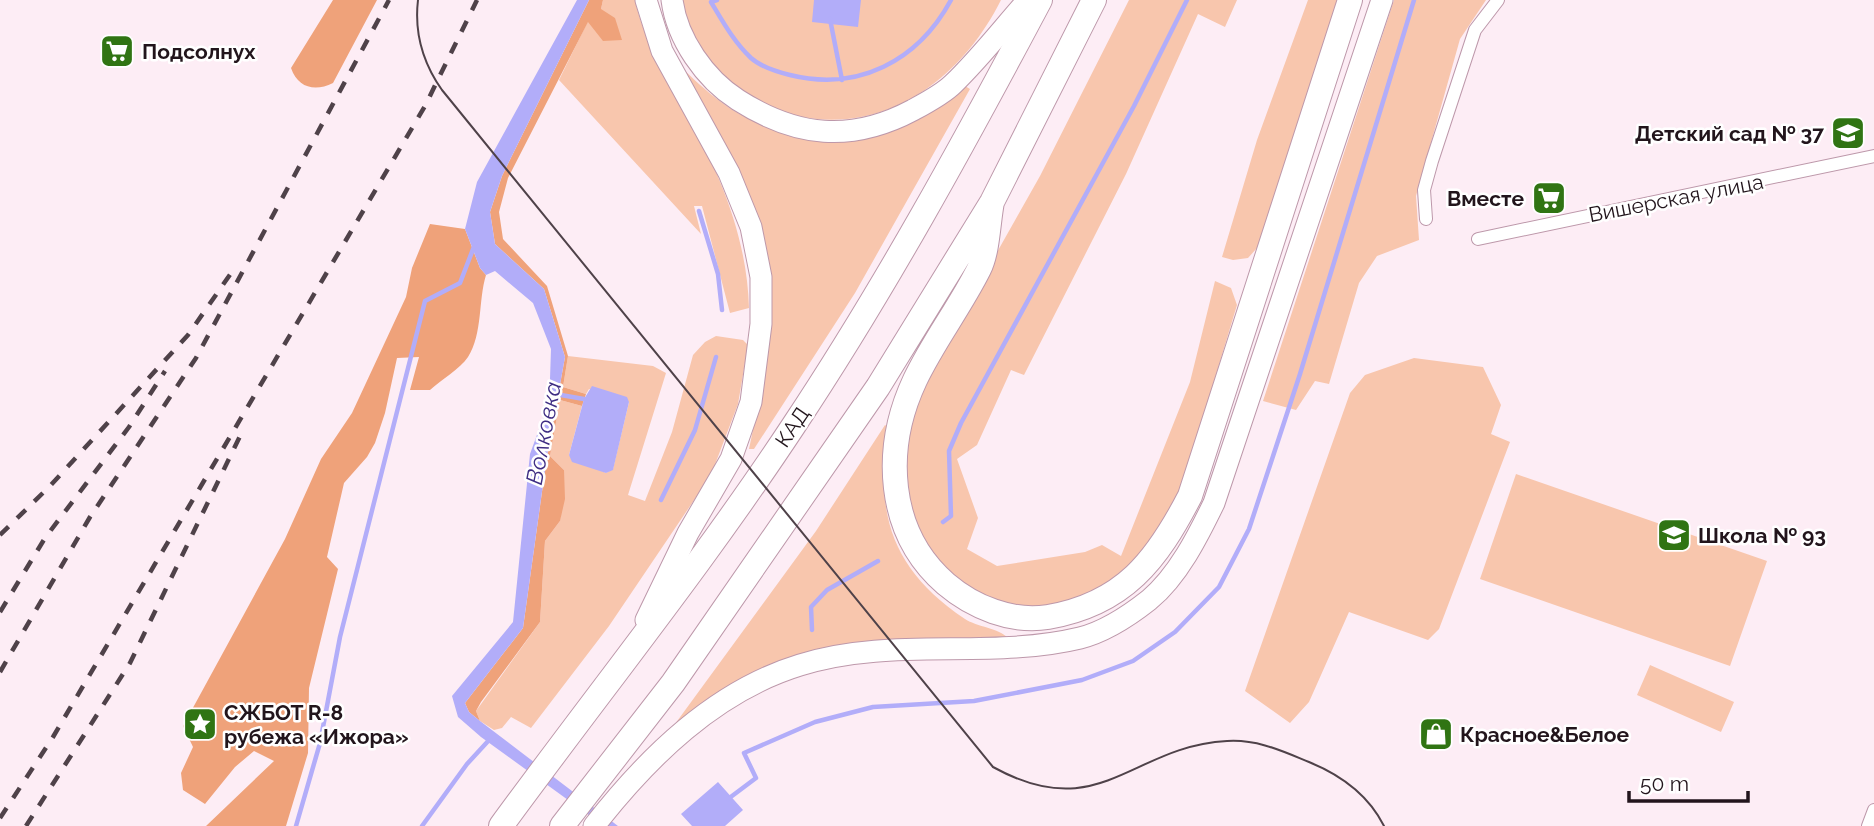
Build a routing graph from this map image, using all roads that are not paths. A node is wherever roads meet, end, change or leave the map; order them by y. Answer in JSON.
{"nodes":[{"id":1,"x":646,"y":0,"type":"edge"},
{"id":2,"x":672,"y":0,"type":"edge"},
{"id":3,"x":1028,"y":0,"type":"edge"},
{"id":4,"x":1040,"y":0,"type":"edge"},
{"id":5,"x":1094,"y":0,"type":"edge"},
{"id":6,"x":1350,"y":0,"type":"edge"},
{"id":7,"x":1382,"y":0,"type":"edge"},
{"id":8,"x":1498,"y":0,"type":"edge"},
{"id":9,"x":1874,"y":156,"type":"edge"},
{"id":10,"x":992,"y":202,"type":"junction"},
{"id":11,"x":1426,"y":219,"type":"dead end"},
{"id":12,"x":1478,"y":239,"type":"dead end"},
{"id":13,"x":632,"y":649,"type":"junction"},
{"id":14,"x":1874,"y":810,"type":"edge"},
{"id":15,"x":508,"y":817,"type":"edge"},
{"id":16,"x":562,"y":826,"type":"edge"},
{"id":17,"x":594,"y":826,"type":"edge"},
{"id":18,"x":1868,"y":826,"type":"edge"}],
"edges":[{"from":1,"to":13,"type":"main road"},
{"from":2,"to":3,"type":"main road"},
{"from":4,"to":13,"type":"highway","name":"КАД"},
{"from":5,"to":10,"type":"highway"},
{"from":6,"to":10,"type":"highway"},
{"from":7,"to":17,"type":"main road"},
{"from":8,"to":11,"type":"street"},
{"from":9,"to":12,"type":"street","name":"Вишерская улица"},
{"from":10,"to":16,"type":"highway"},
{"from":13,"to":15,"type":"highway","name":"КАД"},
{"from":14,"to":18,"type":"street"}]}
